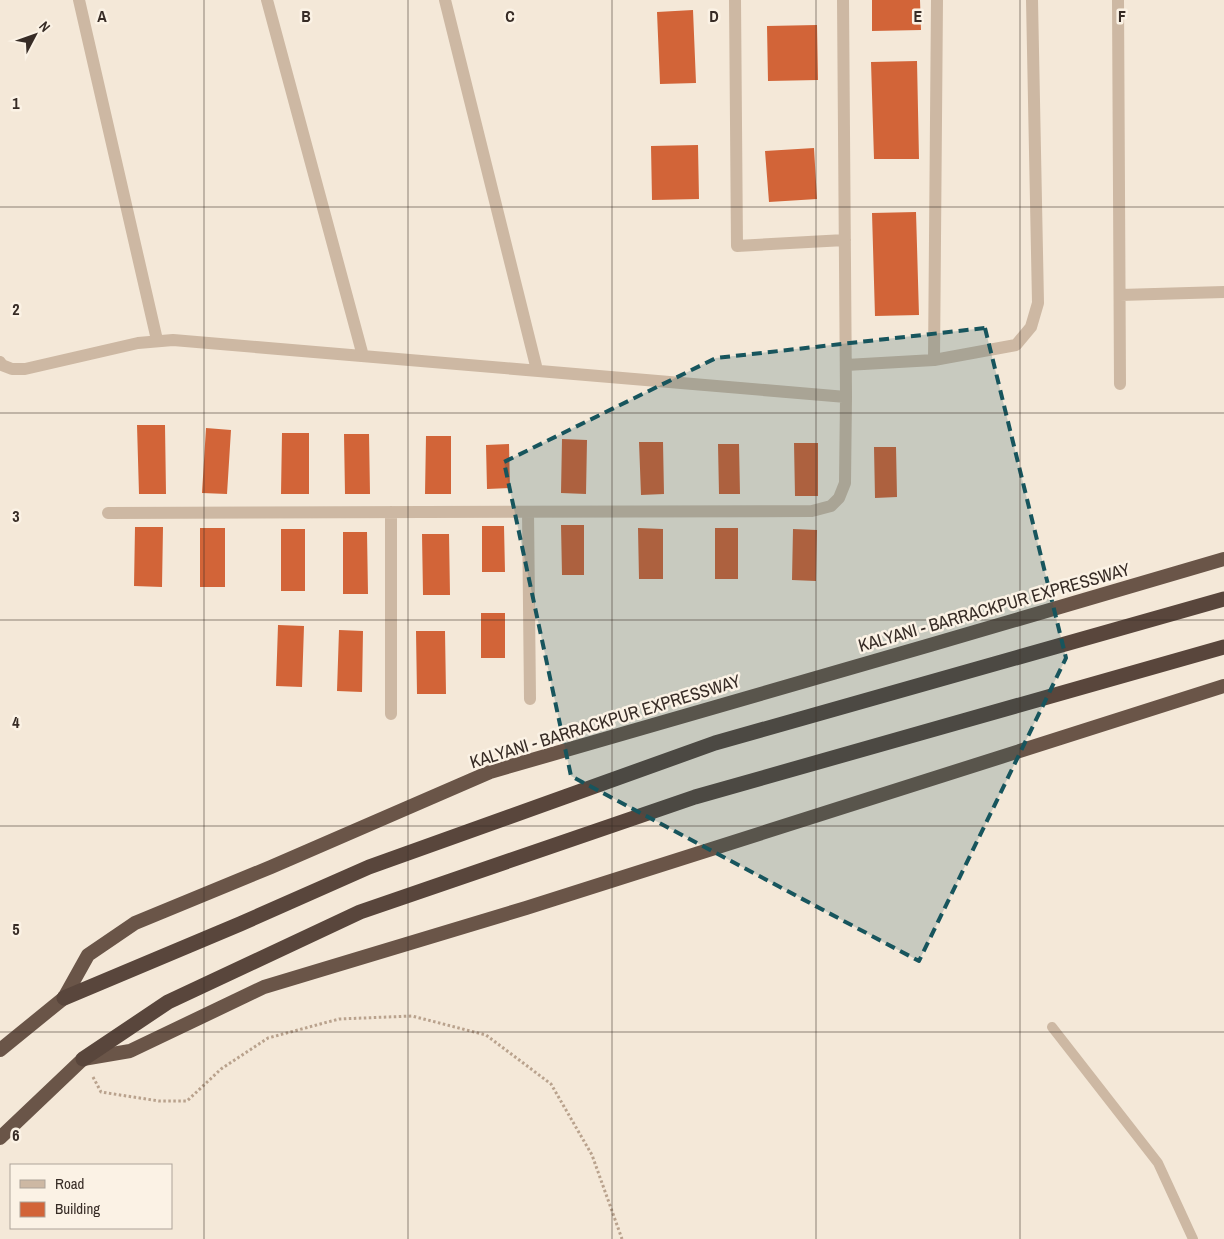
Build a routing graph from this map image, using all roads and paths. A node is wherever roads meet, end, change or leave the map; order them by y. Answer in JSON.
{"nodes":[{"id":1,"x":79,"y":0,"type":"edge"},
{"id":2,"x":267,"y":0,"type":"edge"},
{"id":3,"x":445,"y":0,"type":"edge"},
{"id":4,"x":735,"y":0,"type":"edge"},
{"id":5,"x":843,"y":0,"type":"edge"},
{"id":6,"x":937,"y":0,"type":"edge"},
{"id":7,"x":1032,"y":0,"type":"edge"},
{"id":8,"x":1118,"y":0,"type":"edge"},
{"id":9,"x":845,"y":240,"type":"junction"},
{"id":10,"x":1224,"y":292,"type":"edge"},
{"id":11,"x":1120,"y":294,"type":"junction"},
{"id":12,"x":157,"y":340,"type":"junction"},
{"id":13,"x":363,"y":356,"type":"junction"},
{"id":14,"x":934,"y":360,"type":"junction"},
{"id":15,"x":0,"y":362,"type":"edge"},
{"id":16,"x":846,"y":365,"type":"junction"},
{"id":17,"x":537,"y":370,"type":"junction"},
{"id":18,"x":1120,"y":384,"type":"dead end"},
{"id":19,"x":846,"y":397,"type":"junction"},
{"id":20,"x":392,"y":512,"type":"junction"},
{"id":21,"x":528,"y":512,"type":"junction"},
{"id":22,"x":108,"y":513,"type":"dead end"},
{"id":23,"x":1224,"y":559,"type":"edge"},
{"id":24,"x":1224,"y":600,"type":"edge"},
{"id":25,"x":1224,"y":647,"type":"edge"},
{"id":26,"x":1224,"y":686,"type":"edge"},
{"id":27,"x":530,"y":700,"type":"dead end"},
{"id":28,"x":391,"y":714,"type":"dead end"},
{"id":29,"x":64,"y":998,"type":"junction"},
{"id":30,"x":1052,"y":1027,"type":"dead end"},
{"id":31,"x":0,"y":1050,"type":"edge"},
{"id":32,"x":83,"y":1059,"type":"junction"},
{"id":33,"x":0,"y":1138,"type":"edge"},
{"id":34,"x":622,"y":1239,"type":"edge"},
{"id":35,"x":1193,"y":1239,"type":"edge"}],
"edges":[{"from":1,"to":12,"type":"street"},
{"from":2,"to":13,"type":"street"},
{"from":3,"to":17,"type":"street"},
{"from":4,"to":9,"type":"street"},
{"from":5,"to":9,"type":"street"},
{"from":6,"to":14,"type":"street"},
{"from":7,"to":14,"type":"street"},
{"from":8,"to":11,"type":"street"},
{"from":9,"to":16,"type":"street"},
{"from":10,"to":11,"type":"street"},
{"from":11,"to":18,"type":"street"},
{"from":12,"to":13,"type":"street"},
{"from":12,"to":15,"type":"street"},
{"from":13,"to":17,"type":"street"},
{"from":14,"to":16,"type":"street"},
{"from":16,"to":19,"type":"street"},
{"from":17,"to":19,"type":"street"},
{"from":19,"to":21,"type":"street"},
{"from":20,"to":21,"type":"street"},
{"from":20,"to":22,"type":"street"},
{"from":20,"to":28,"type":"street"},
{"from":21,"to":27,"type":"street"},
{"from":23,"to":29,"type":"highway","name":"KALYANI - BARRACKPUR EXPRESSWAY"},
{"from":24,"to":29,"type":"highway"},
{"from":25,"to":32,"type":"highway"},
{"from":26,"to":32,"type":"highway"},
{"from":29,"to":31,"type":"highway","name":"KALYANI - BARRACKPUR EXPRESSWAY"},
{"from":30,"to":35,"type":"lane"},
{"from":32,"to":33,"type":"highway"},
{"from":32,"to":34,"type":"path"}]}
